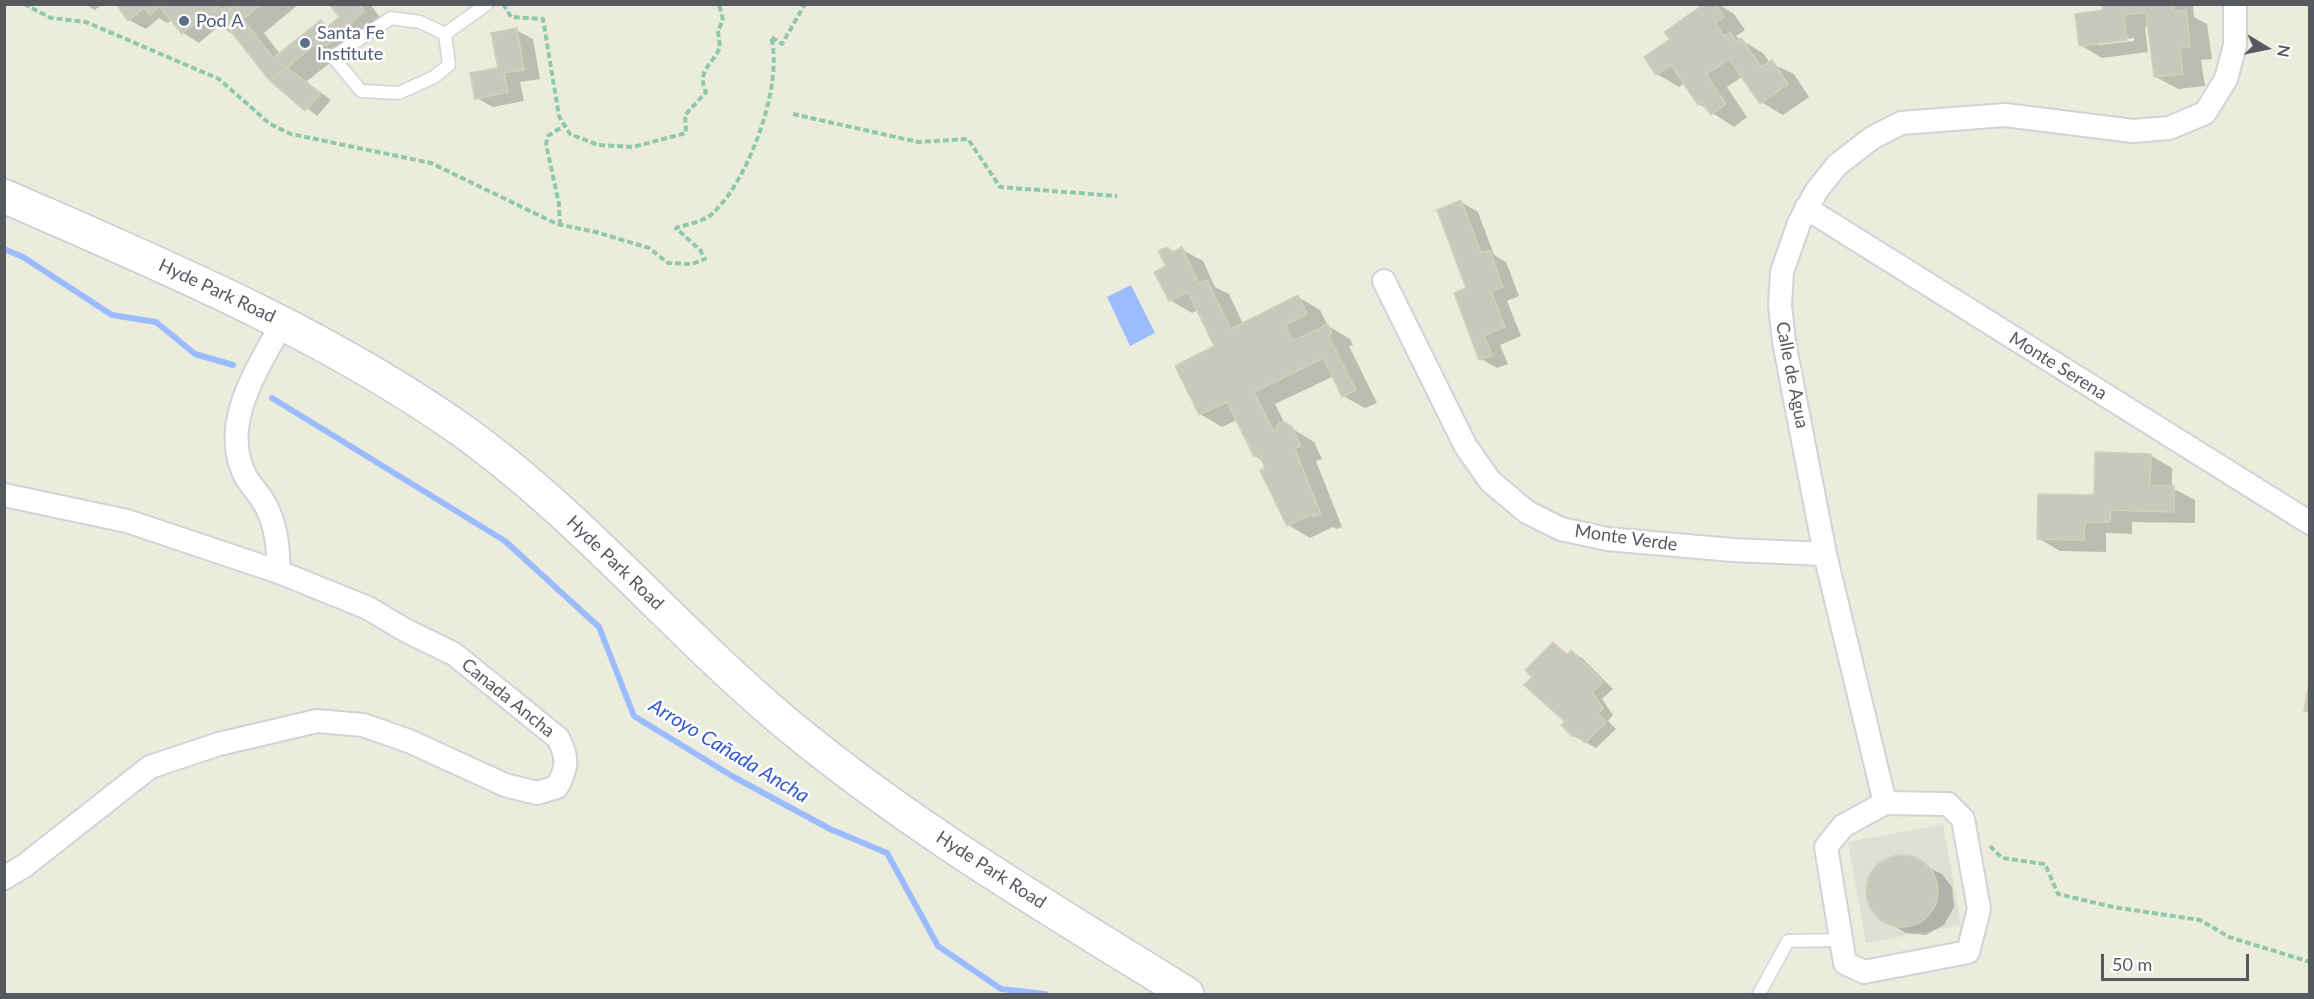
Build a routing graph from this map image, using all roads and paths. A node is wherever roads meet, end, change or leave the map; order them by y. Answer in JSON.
{"nodes":[{"id":1,"x":24,"y":4,"type":"edge"},
{"id":2,"x":488,"y":4,"type":"edge"},
{"id":3,"x":503,"y":4,"type":"edge"},
{"id":4,"x":719,"y":4,"type":"edge"},
{"id":5,"x":805,"y":4,"type":"edge"},
{"id":6,"x":2235,"y":4,"type":"edge"},
{"id":7,"x":445,"y":34,"type":"junction"},
{"id":8,"x":793,"y":114,"type":"dead end"},
{"id":9,"x":565,"y":125,"type":"junction"},
{"id":10,"x":4,"y":196,"type":"edge"},
{"id":11,"x":1117,"y":196,"type":"dead end"},
{"id":12,"x":1806,"y":208,"type":"junction"},
{"id":13,"x":560,"y":225,"type":"junction"},
{"id":14,"x":1384,"y":281,"type":"dead end"},
{"id":15,"x":283,"y":321,"type":"junction"},
{"id":16,"x":4,"y":495,"type":"edge"},
{"id":17,"x":2310,"y":523,"type":"edge"},
{"id":18,"x":1825,"y":554,"type":"junction"},
{"id":19,"x":279,"y":572,"type":"junction"},
{"id":20,"x":1885,"y":803,"type":"junction"},
{"id":21,"x":1963,"y":819,"type":"junction"},
{"id":22,"x":4,"y":878,"type":"edge"},
{"id":23,"x":1841,"y":940,"type":"junction"},
{"id":24,"x":2310,"y":962,"type":"edge"},
{"id":25,"x":1187,"y":994,"type":"edge"},
{"id":26,"x":1758,"y":994,"type":"edge"}],
"edges":[{"from":1,"to":13,"type":"path"},
{"from":2,"to":7,"type":"lane"},
{"from":3,"to":9,"type":"path"},
{"from":4,"to":9,"type":"path"},
{"from":5,"to":13,"type":"path"},
{"from":6,"to":12,"type":"street","name":"Calle de Agua"},
{"from":7,"to":7,"type":"lane"},
{"from":8,"to":11,"type":"path"},
{"from":9,"to":13,"type":"path"},
{"from":10,"to":15,"type":"main road","name":"Hyde Park Road"},
{"from":12,"to":17,"type":"street","name":"Monte Serena"},
{"from":12,"to":18,"type":"street","name":"Calle de Agua"},
{"from":14,"to":18,"type":"street","name":"Monte Verde"},
{"from":15,"to":19,"type":"street"},
{"from":15,"to":25,"type":"main road","name":"Hyde Park Road"},
{"from":16,"to":19,"type":"street","name":"Canada Ancha"},
{"from":18,"to":20,"type":"street","name":"Calle de Agua"},
{"from":19,"to":22,"type":"street","name":"Canada Ancha"},
{"from":20,"to":21,"type":"street"},
{"from":20,"to":23,"type":"street"},
{"from":21,"to":23,"type":"street"},
{"from":21,"to":24,"type":"path"},
{"from":23,"to":26,"type":"lane"}]}
